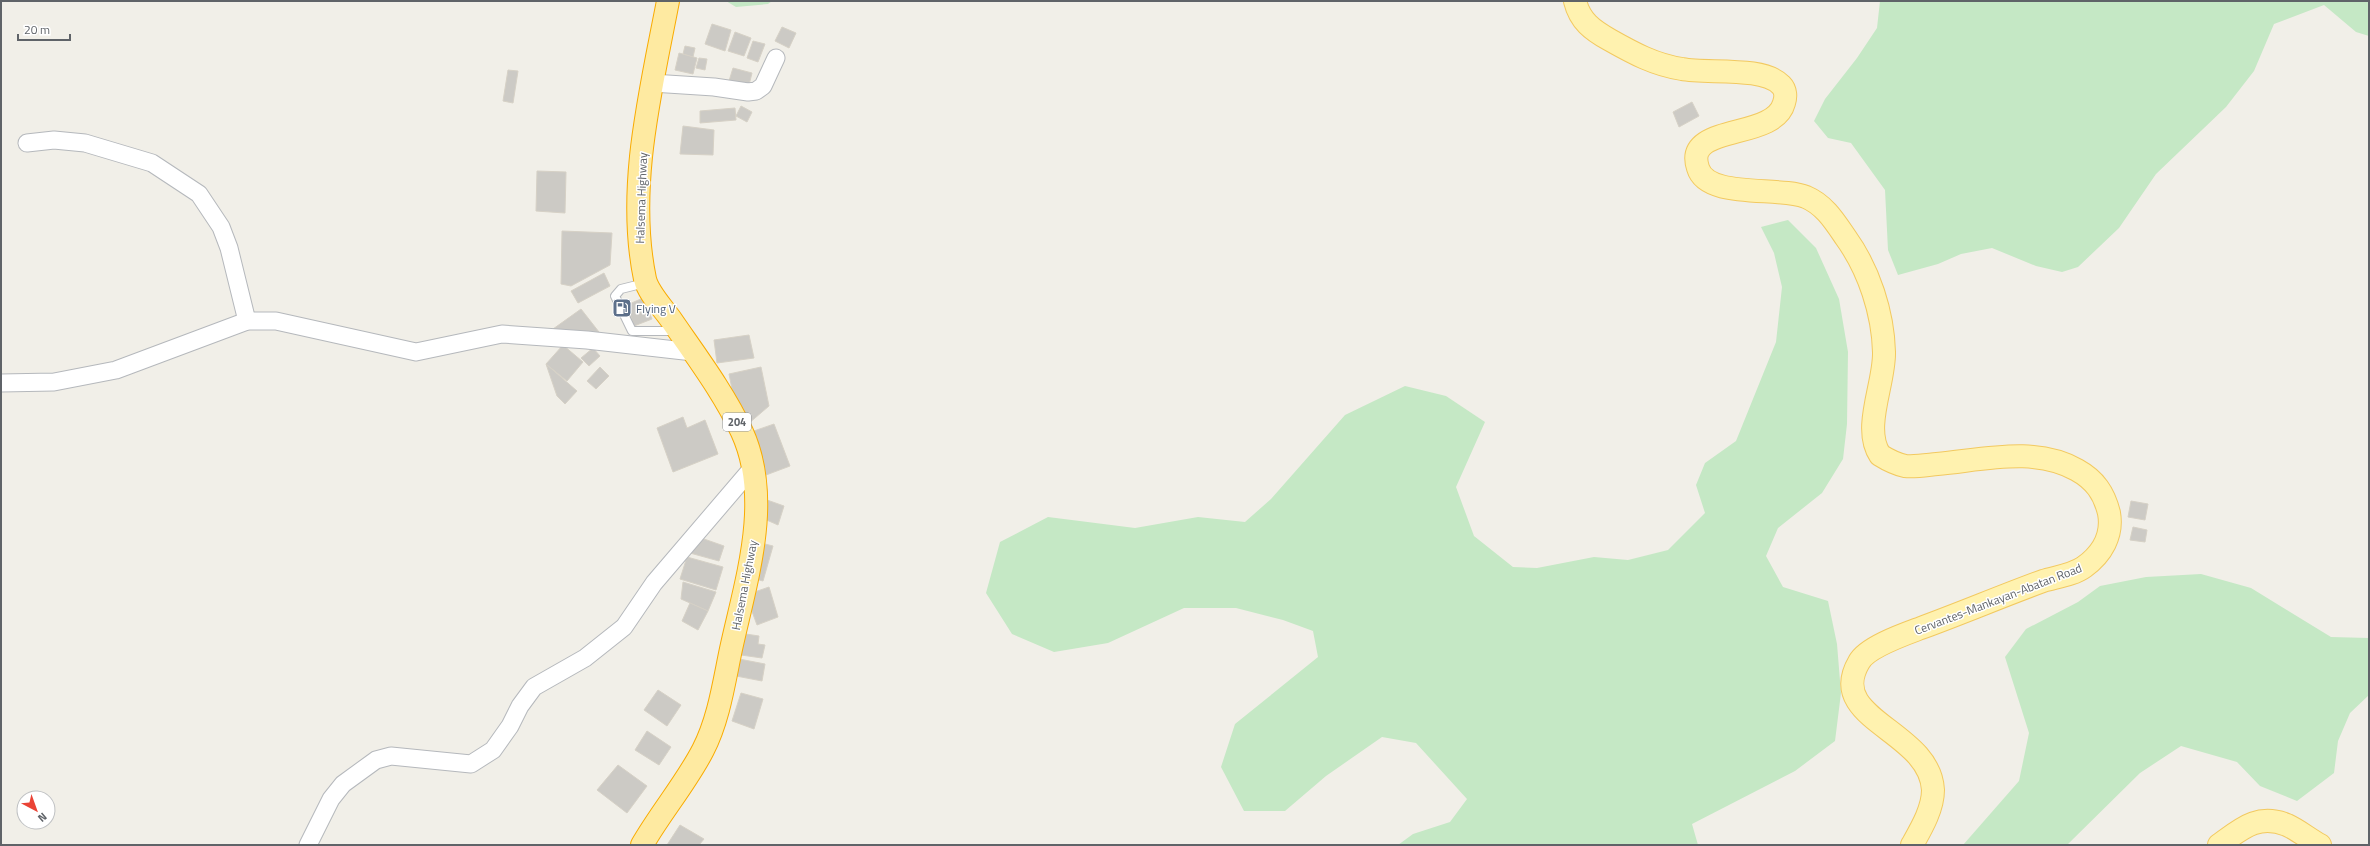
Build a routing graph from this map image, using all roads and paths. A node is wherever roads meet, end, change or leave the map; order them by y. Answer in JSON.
{"nodes":[{"id":1,"x":668,"y":1,"type":"edge"},
{"id":2,"x":1575,"y":1,"type":"edge"},
{"id":3,"x":776,"y":58,"type":"dead end"},
{"id":4,"x":652,"y":83,"type":"junction"},
{"id":5,"x":27,"y":143,"type":"dead end"},
{"id":6,"x":646,"y":283,"type":"junction"},
{"id":7,"x":246,"y":321,"type":"junction"},
{"id":8,"x":679,"y":331,"type":"junction"},
{"id":9,"x":693,"y":352,"type":"junction"},
{"id":10,"x":1,"y":383,"type":"edge"},
{"id":11,"x":754,"y":466,"type":"junction"},
{"id":12,"x":308,"y":845,"type":"edge"},
{"id":13,"x":642,"y":845,"type":"edge"},
{"id":14,"x":1912,"y":845,"type":"edge"},
{"id":15,"x":2219,"y":845,"type":"edge"},
{"id":16,"x":2320,"y":845,"type":"edge"}],
"edges":[{"from":1,"to":4,"type":"highway","name":"Halsema Highway","number":"204"},
{"from":2,"to":14,"type":"main road","name":"Cervantes-Mankayan-Abatan Road"},
{"from":3,"to":4,"type":"street"},
{"from":4,"to":6,"type":"highway","name":"Halsema Highway","number":"204"},
{"from":5,"to":7,"type":"street"},
{"from":6,"to":8,"type":"highway","name":"Halsema Highway","number":"204"},
{"from":6,"to":8,"type":"lane"},
{"from":7,"to":9,"type":"street"},
{"from":7,"to":10,"type":"street"},
{"from":8,"to":9,"type":"highway","name":"Halsema Highway","number":"204"},
{"from":9,"to":11,"type":"highway","name":"Halsema Highway","number":"204"},
{"from":11,"to":12,"type":"street"},
{"from":11,"to":13,"type":"highway","name":"Halsema Highway","number":"204"},
{"from":15,"to":16,"type":"main road"}]}
